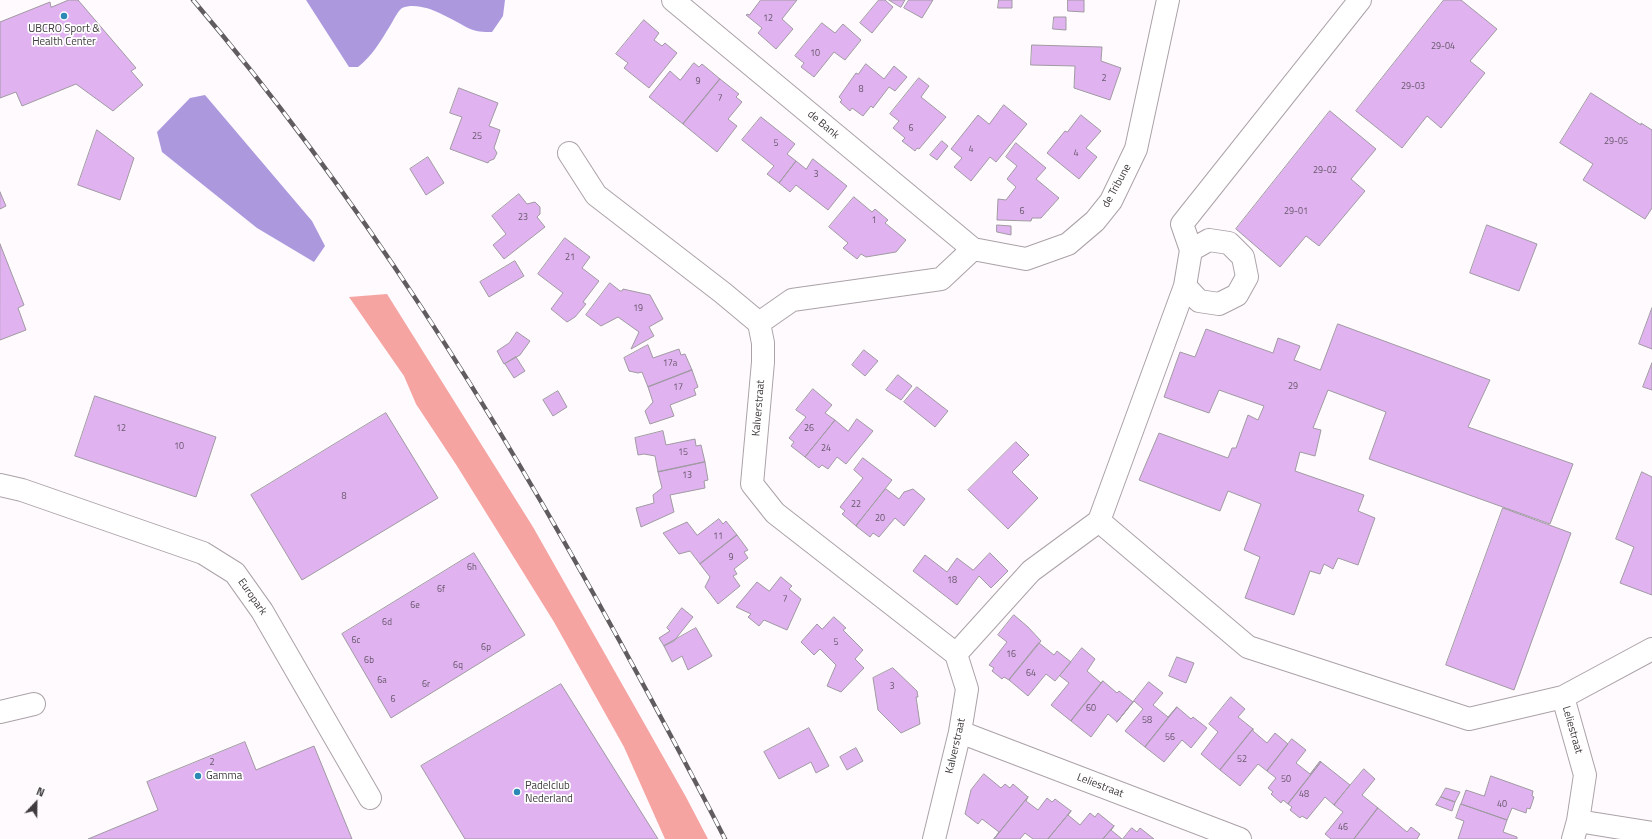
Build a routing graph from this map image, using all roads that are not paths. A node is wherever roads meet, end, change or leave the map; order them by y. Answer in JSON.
{"nodes":[{"id":1,"x":673,"y":0,"type":"edge"},
{"id":2,"x":1168,"y":0,"type":"edge"},
{"id":3,"x":1360,"y":0,"type":"edge"},
{"id":4,"x":569,"y":153,"type":"dead end"},
{"id":5,"x":973,"y":249,"type":"junction"},
{"id":6,"x":1191,"y":250,"type":"junction"},
{"id":7,"x":1185,"y":286,"type":"junction"},
{"id":8,"x":759,"y":323,"type":"junction"},
{"id":9,"x":0,"y":485,"type":"edge"},
{"id":10,"x":1099,"y":522,"type":"junction"},
{"id":11,"x":1652,"y":649,"type":"edge"},
{"id":12,"x":956,"y":654,"type":"junction"},
{"id":13,"x":1563,"y":697,"type":"junction"},
{"id":14,"x":34,"y":704,"type":"dead end"},
{"id":15,"x":0,"y":712,"type":"edge"},
{"id":16,"x":960,"y":732,"type":"junction"},
{"id":17,"x":370,"y":798,"type":"dead end"},
{"id":18,"x":1575,"y":830,"type":"edge"},
{"id":19,"x":1652,"y":833,"type":"edge"},
{"id":20,"x":934,"y":839,"type":"edge"},
{"id":21,"x":1240,"y":839,"type":"edge"}],
"edges":[{"from":1,"to":5,"type":"street","name":"de Bank"},
{"from":2,"to":5,"type":"street","name":"de Tribune"},
{"from":3,"to":6,"type":"street"},
{"from":4,"to":8,"type":"street"},
{"from":5,"to":8,"type":"street"},
{"from":6,"to":7,"type":"street"},
{"from":6,"to":7,"type":"street"},
{"from":7,"to":10,"type":"street"},
{"from":8,"to":12,"type":"street","name":"Kalverstraat"},
{"from":9,"to":17,"type":"street","name":"Europark"},
{"from":10,"to":12,"type":"street"},
{"from":10,"to":13,"type":"street"},
{"from":11,"to":13,"type":"street","name":"Leliestraat"},
{"from":12,"to":16,"type":"street","name":"Kalverstraat"},
{"from":13,"to":18,"type":"street","name":"Leliestraat"},
{"from":14,"to":15,"type":"street"},
{"from":16,"to":20,"type":"street","name":"Kalverstraat"},
{"from":16,"to":21,"type":"street","name":"Leliestraat"},
{"from":18,"to":19,"type":"street"}]}
